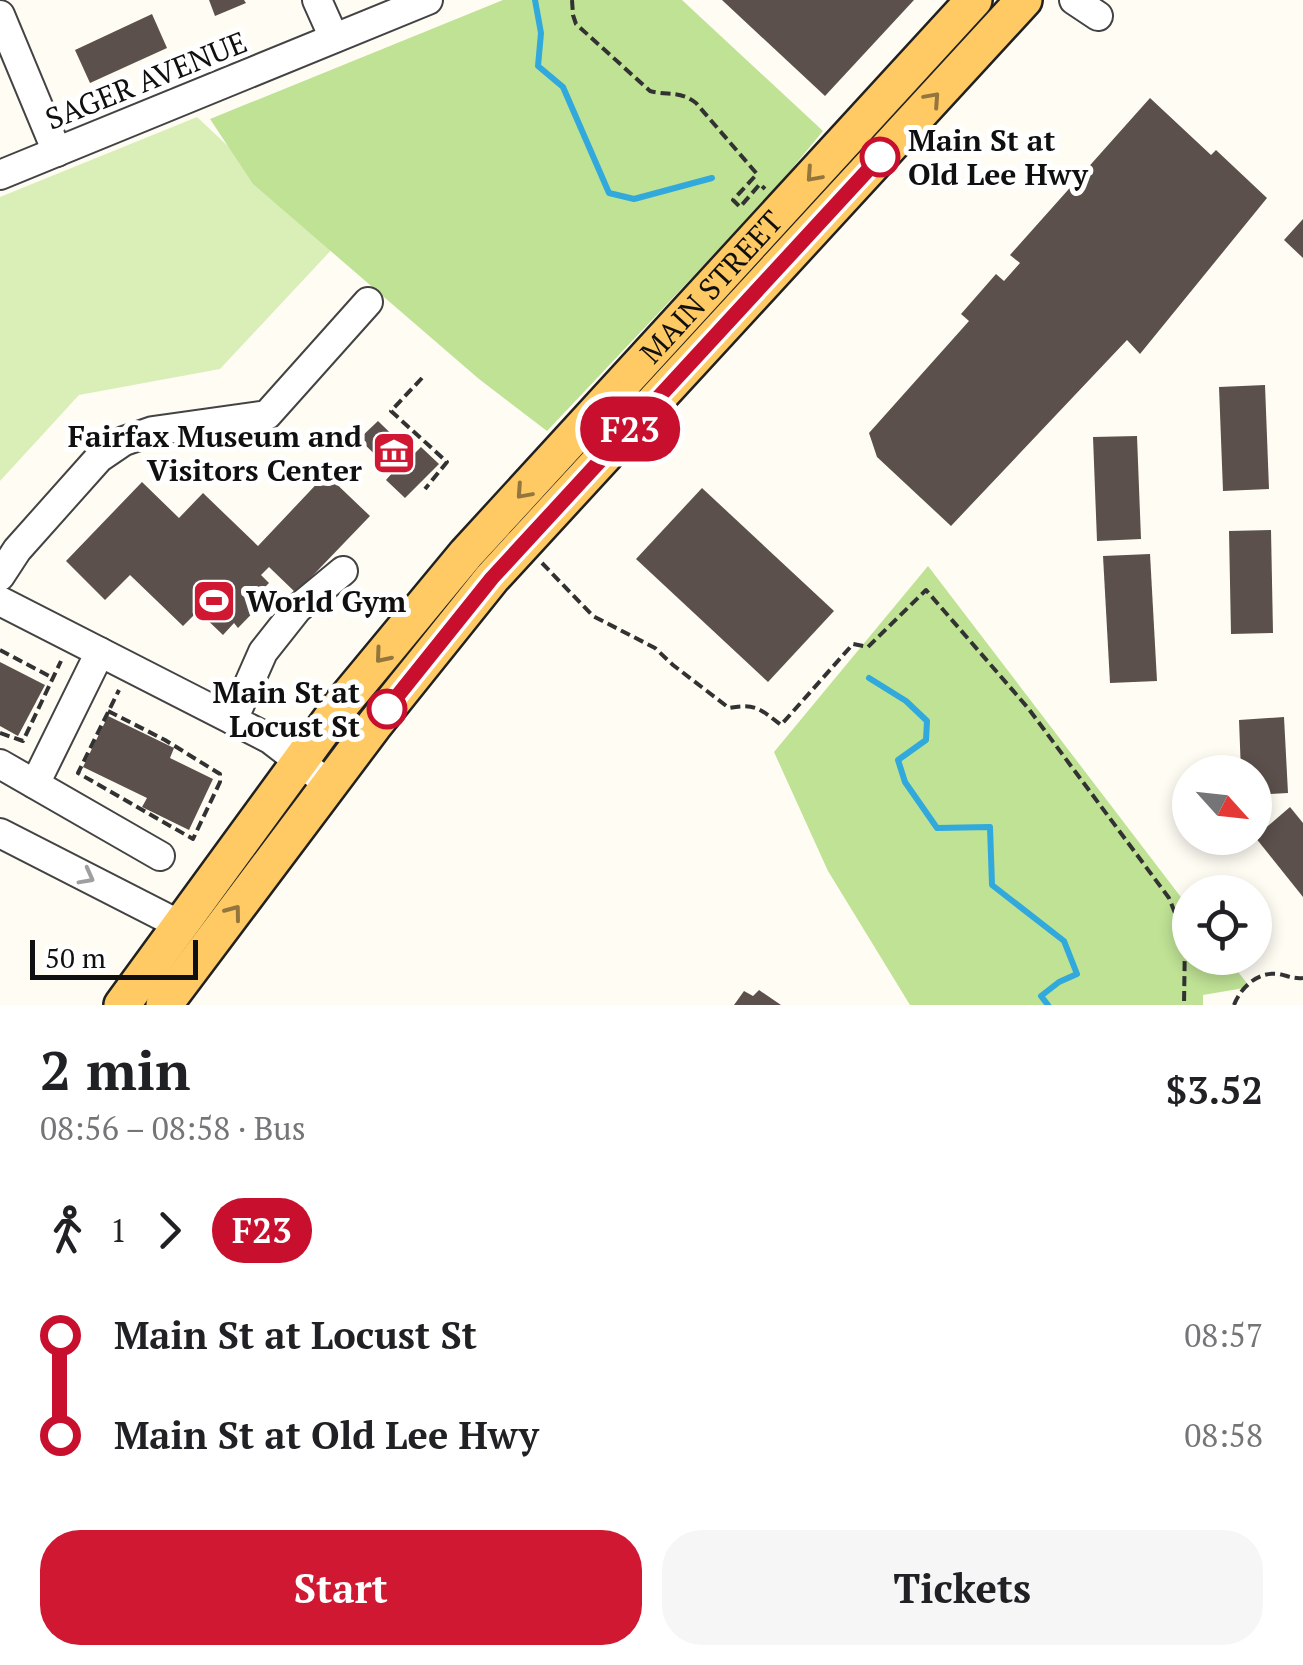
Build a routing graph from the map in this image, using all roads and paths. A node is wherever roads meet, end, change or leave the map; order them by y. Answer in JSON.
{"nodes":[{"id":1,"x":317,"y":0,"type":"edge"},
{"id":2,"x":428,"y":0,"type":"edge"},
{"id":3,"x":572,"y":0,"type":"edge"},
{"id":4,"x":974,"y":0,"type":"edge"},
{"id":5,"x":1024,"y":0,"type":"edge"},
{"id":6,"x":1074,"y":0,"type":"edge"},
{"id":7,"x":0,"y":15,"type":"edge"},
{"id":8,"x":1098,"y":16,"type":"dead end"},
{"id":9,"x":334,"y":38,"type":"junction"},
{"id":10,"x":56,"y":152,"type":"junction"},
{"id":11,"x":0,"y":175,"type":"edge"},
{"id":12,"x":760,"y":184,"type":"dead end"},
{"id":13,"x":368,"y":302,"type":"dead end"},
{"id":14,"x":422,"y":378,"type":"dead end"},
{"id":15,"x":425,"y":489,"type":"dead end"},
{"id":16,"x":542,"y":563,"type":"dead end"},
{"id":17,"x":342,"y":571,"type":"dead end"},
{"id":18,"x":0,"y":576,"type":"edge"},
{"id":19,"x":0,"y":601,"type":"edge"},
{"id":20,"x":0,"y":650,"type":"edge"},
{"id":21,"x":100,"y":652,"type":"junction"},
{"id":22,"x":64,"y":656,"type":"dead end"},
{"id":23,"x":53,"y":678,"type":"junction"},
{"id":24,"x":122,"y":686,"type":"dead end"},
{"id":25,"x":108,"y":711,"type":"junction"},
{"id":26,"x":233,"y":720,"type":"junction"},
{"id":27,"x":0,"y":733,"type":"edge"},
{"id":28,"x":300,"y":762,"type":"junction"},
{"id":29,"x":0,"y":764,"type":"edge"},
{"id":30,"x":36,"y":784,"type":"junction"},
{"id":31,"x":330,"y":784,"type":"junction"},
{"id":32,"x":0,"y":833,"type":"edge"},
{"id":33,"x":160,"y":856,"type":"dead end"},
{"id":34,"x":180,"y":925,"type":"junction"},
{"id":35,"x":1303,"y":978,"type":"edge"},
{"id":36,"x":122,"y":1005,"type":"edge"},
{"id":37,"x":164,"y":1005,"type":"edge"},
{"id":38,"x":1184,"y":1005,"type":"edge"},
{"id":39,"x":1234,"y":1005,"type":"edge"}],
"edges":[{"from":1,"to":9,"type":"street"},
{"from":2,"to":9,"type":"street","name":"SAGER AVENUE"},
{"from":3,"to":12,"type":"path"},
{"from":4,"to":28,"type":"main road","name":"MAIN STREET","one_way":true},
{"from":31,"to":5,"type":"main road","name":"MAIN STREET","one_way":true},
{"from":6,"to":8,"type":"street"},
{"from":7,"to":10,"type":"street"},
{"from":9,"to":10,"type":"street","name":"SAGER AVENUE"},
{"from":10,"to":11,"type":"street","name":"SAGER AVENUE"},
{"from":13,"to":18,"type":"street"},
{"from":14,"to":15,"type":"path"},
{"from":16,"to":38,"type":"path"},
{"from":17,"to":26,"type":"street"},
{"from":19,"to":21,"type":"street"},
{"from":20,"to":23,"type":"path"},
{"from":21,"to":26,"type":"street"},
{"from":21,"to":30,"type":"street"},
{"from":22,"to":23,"type":"path"},
{"from":23,"to":27,"type":"path"},
{"from":24,"to":25,"type":"path"},
{"from":25,"to":25,"type":"path"},
{"from":26,"to":28,"type":"street"},
{"from":28,"to":31,"type":"street"},
{"from":28,"to":34,"type":"main road","name":"MAIN STREET"},
{"from":29,"to":30,"type":"street"},
{"from":30,"to":33,"type":"street"},
{"from":37,"to":31,"type":"main road","name":"MAIN STREET","one_way":true},
{"from":32,"to":34,"type":"street","one_way":true},
{"from":34,"to":36,"type":"main road","name":"MAIN STREET"},
{"from":35,"to":39,"type":"path"}]}
